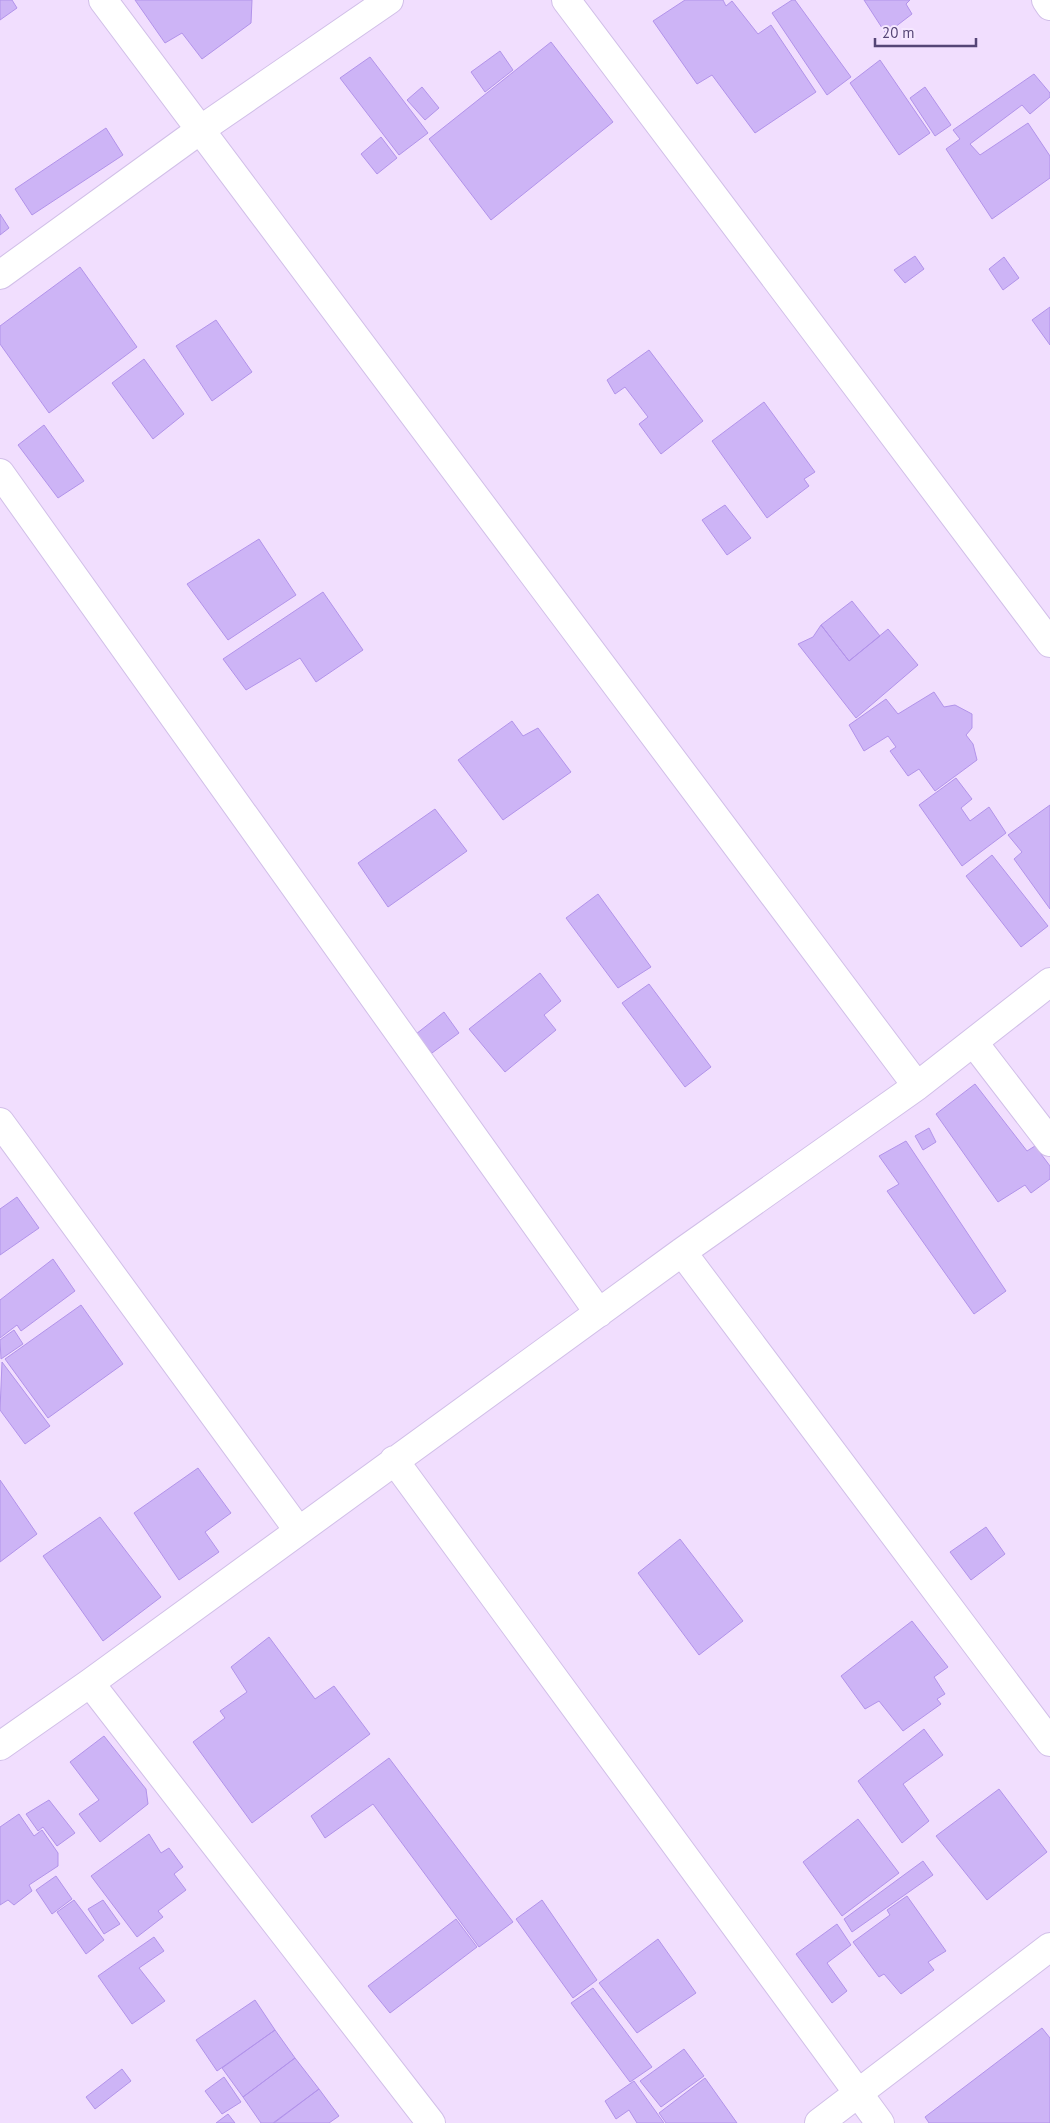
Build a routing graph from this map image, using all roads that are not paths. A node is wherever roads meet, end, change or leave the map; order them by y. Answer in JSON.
{"nodes":[{"id":1,"x":103,"y":0,"type":"edge"},
{"id":2,"x":389,"y":0,"type":"edge"},
{"id":3,"x":566,"y":0,"type":"edge"},
{"id":4,"x":1046,"y":0,"type":"edge"},
{"id":5,"x":1050,"y":6,"type":"edge"},
{"id":6,"x":200,"y":130,"type":"junction"},
{"id":7,"x":0,"y":274,"type":"edge"},
{"id":8,"x":0,"y":473,"type":"edge"},
{"id":9,"x":1050,"y":643,"type":"edge"},
{"id":10,"x":1050,"y":982,"type":"edge"},
{"id":11,"x":974,"y":1043,"type":"junction"},
{"id":12,"x":917,"y":1086,"type":"junction"},
{"id":13,"x":0,"y":1122,"type":"edge"},
{"id":14,"x":1050,"y":1142,"type":"edge"},
{"id":15,"x":682,"y":1252,"type":"junction"},
{"id":16,"x":599,"y":1313,"type":"junction"},
{"id":17,"x":394,"y":1460,"type":"junction"},
{"id":18,"x":298,"y":1530,"type":"junction"},
{"id":19,"x":90,"y":1683,"type":"junction"},
{"id":20,"x":1050,"y":1742,"type":"edge"},
{"id":21,"x":0,"y":1746,"type":"edge"},
{"id":22,"x":1050,"y":1947,"type":"edge"},
{"id":23,"x":858,"y":2094,"type":"junction"},
{"id":24,"x":431,"y":2123,"type":"edge"},
{"id":25,"x":819,"y":2123,"type":"edge"},
{"id":26,"x":880,"y":2123,"type":"edge"}],
"edges":[{"from":1,"to":6,"type":"street"},
{"from":2,"to":6,"type":"street"},
{"from":3,"to":9,"type":"street"},
{"from":4,"to":5,"type":"street"},
{"from":6,"to":7,"type":"street"},
{"from":6,"to":12,"type":"street"},
{"from":8,"to":16,"type":"street"},
{"from":10,"to":11,"type":"street"},
{"from":11,"to":12,"type":"street"},
{"from":11,"to":14,"type":"street"},
{"from":12,"to":15,"type":"street"},
{"from":13,"to":18,"type":"street"},
{"from":15,"to":16,"type":"street"},
{"from":15,"to":20,"type":"street"},
{"from":16,"to":17,"type":"street"},
{"from":17,"to":18,"type":"street"},
{"from":17,"to":23,"type":"street"},
{"from":18,"to":19,"type":"street"},
{"from":19,"to":21,"type":"street"},
{"from":19,"to":24,"type":"street"},
{"from":22,"to":23,"type":"street"},
{"from":23,"to":25,"type":"street"},
{"from":23,"to":26,"type":"street"}]}
